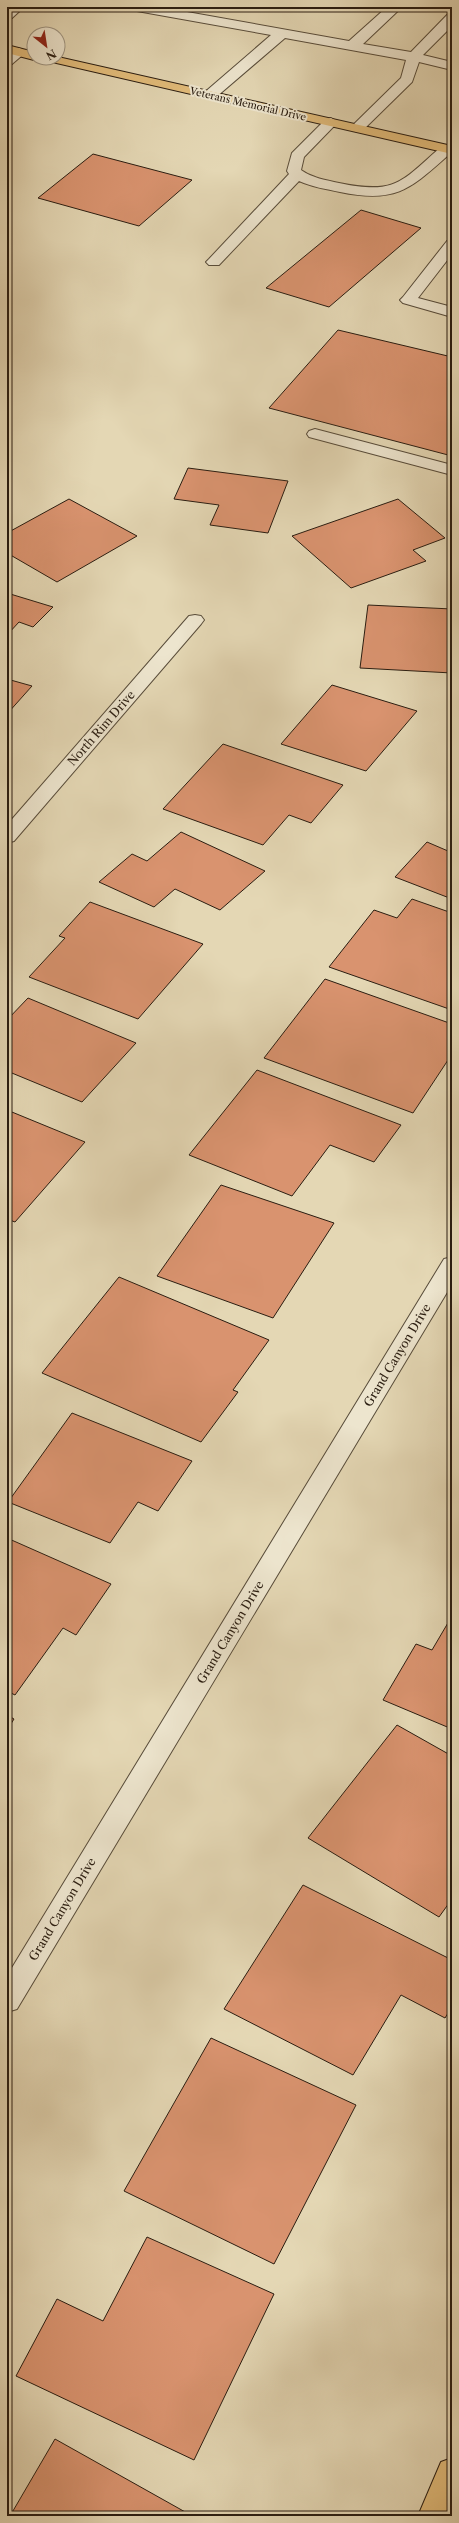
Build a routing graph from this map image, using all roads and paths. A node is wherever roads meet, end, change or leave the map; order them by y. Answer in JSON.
{"nodes":[{"id":1,"x":17,"y":7,"type":"edge"},
{"id":2,"x":137,"y":7,"type":"edge"},
{"id":3,"x":395,"y":7,"type":"edge"},
{"id":4,"x":7,"y":15,"type":"edge"},
{"id":5,"x":452,"y":18,"type":"edge"},
{"id":6,"x":281,"y":34,"type":"junction"},
{"id":7,"x":351,"y":46,"type":"junction"},
{"id":8,"x":13,"y":51,"type":"edge"},
{"id":9,"x":26,"y":54,"type":"edge"},
{"id":10,"x":414,"y":57,"type":"junction"},
{"id":11,"x":7,"y":61,"type":"edge"},
{"id":12,"x":66,"y":63,"type":"edge"},
{"id":13,"x":452,"y":66,"type":"edge"},
{"id":14,"x":210,"y":95,"type":"junction"},
{"id":15,"x":331,"y":122,"type":"junction"},
{"id":16,"x":357,"y":128,"type":"junction"},
{"id":17,"x":449,"y":149,"type":"edge"},
{"id":18,"x":297,"y":174,"type":"junction"},
{"id":19,"x":452,"y":244,"type":"edge"},
{"id":20,"x":214,"y":262,"type":"dead end"},
{"id":21,"x":452,"y":312,"type":"edge"},
{"id":22,"x":314,"y":434,"type":"dead end"},
{"id":23,"x":452,"y":470,"type":"edge"},
{"id":24,"x":195,"y":620,"type":"dead end"},
{"id":25,"x":7,"y":837,"type":"edge"},
{"id":26,"x":452,"y":1265,"type":"edge"},
{"id":27,"x":7,"y":2000,"type":"edge"},
{"id":28,"x":452,"y":2473,"type":"edge"},
{"id":29,"x":433,"y":2516,"type":"edge"}],
"edges":[{"from":1,"to":4,"type":"street"},
{"from":2,"to":6,"type":"street"},
{"from":3,"to":7,"type":"street"},
{"from":5,"to":10,"type":"street"},
{"from":6,"to":7,"type":"street"},
{"from":6,"to":14,"type":"street"},
{"from":7,"to":10,"type":"street"},
{"from":8,"to":9,"type":"main road"},
{"from":8,"to":11,"type":"street"},
{"from":10,"to":13,"type":"street"},
{"from":10,"to":16,"type":"street"},
{"from":12,"to":14,"type":"main road","name":"Veterans Memorial Drive"},
{"from":14,"to":15,"type":"main road","name":"Veterans Memorial Drive"},
{"from":15,"to":16,"type":"main road","name":"Veterans Memorial Drive"},
{"from":15,"to":18,"type":"street"},
{"from":16,"to":17,"type":"main road","name":"Veterans Memorial Drive"},
{"from":17,"to":18,"type":"street"},
{"from":18,"to":20,"type":"street"},
{"from":19,"to":21,"type":"street"},
{"from":22,"to":23,"type":"street"},
{"from":24,"to":25,"type":"street","name":"North Rim Drive"},
{"from":26,"to":27,"type":"street","name":"Grand Canyon Drive"},
{"from":28,"to":29,"type":"main road"}]}
